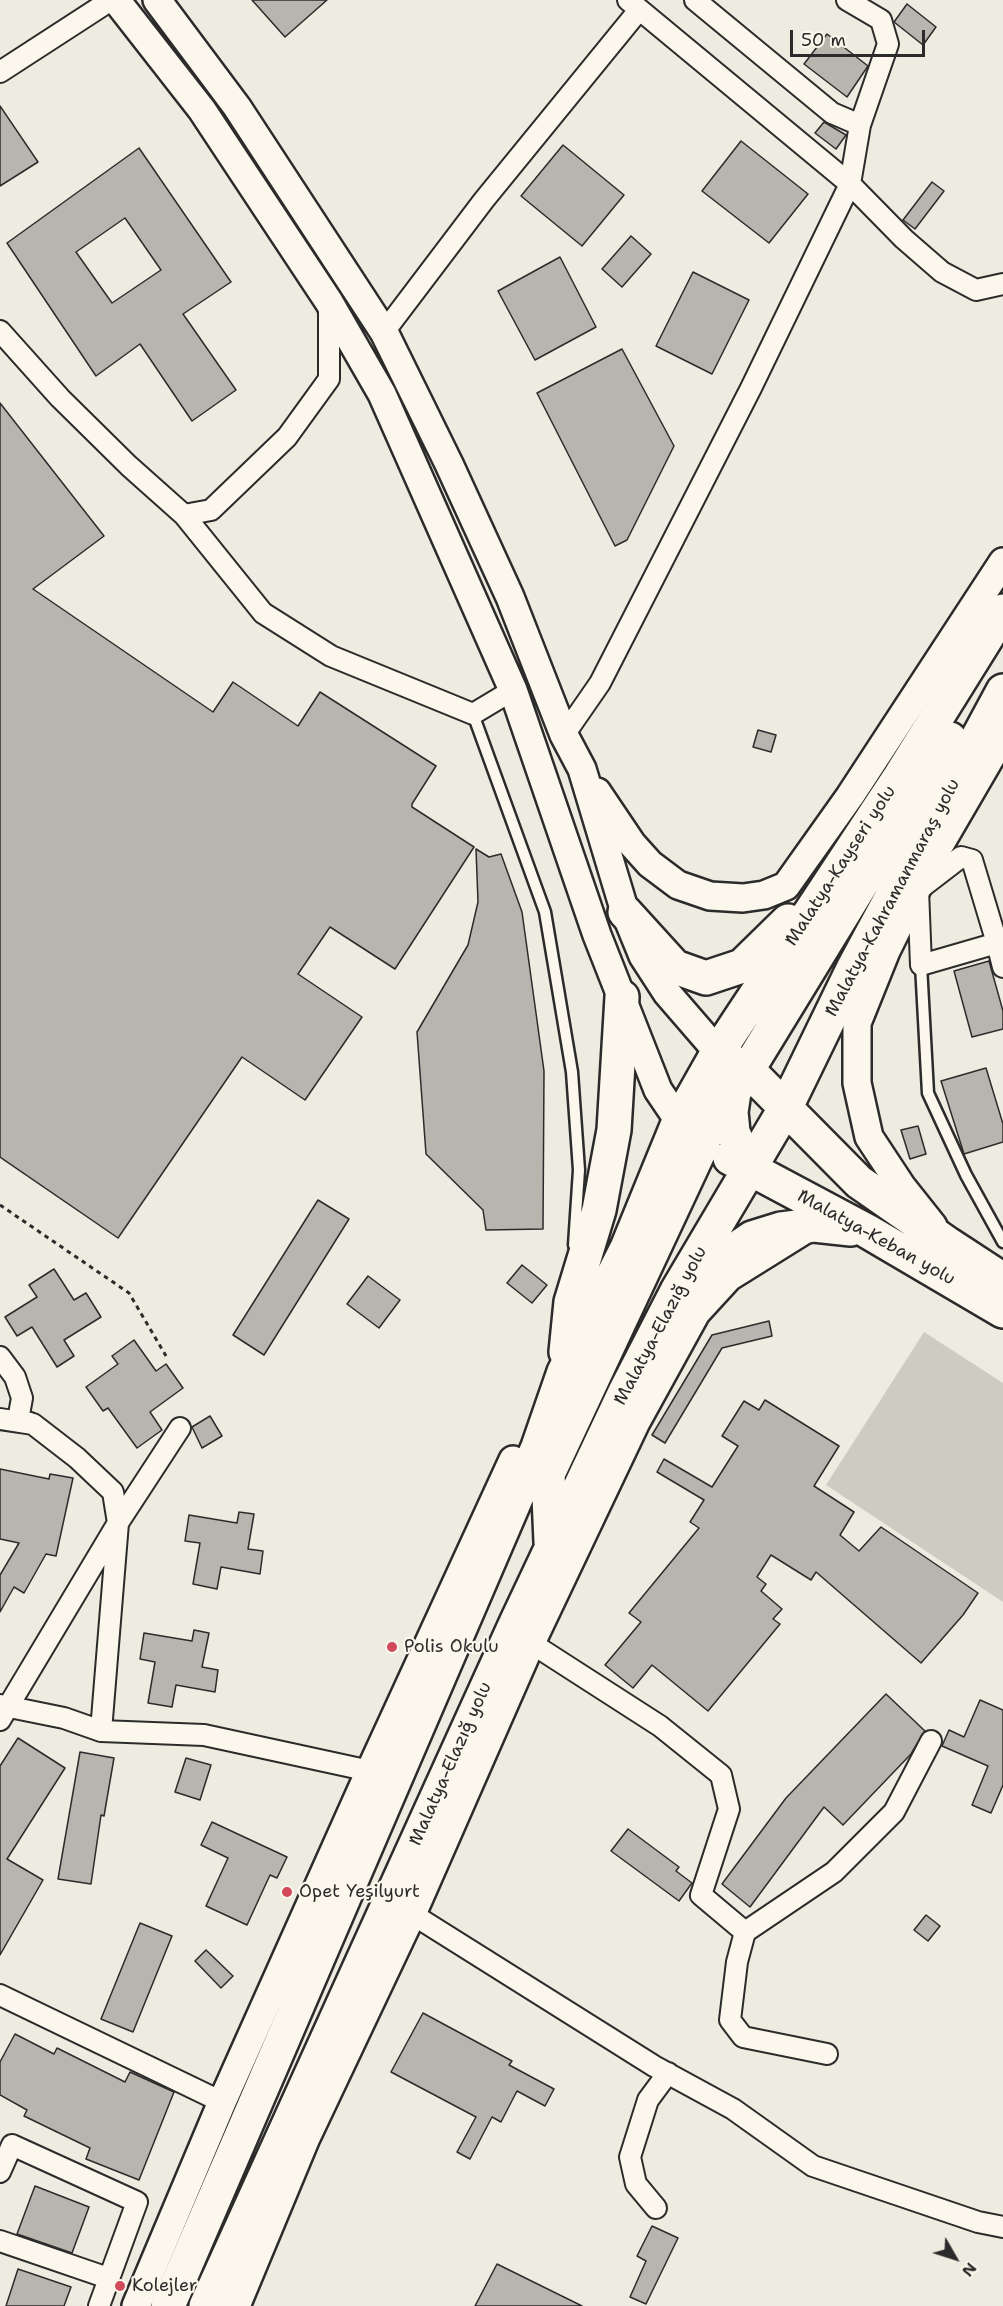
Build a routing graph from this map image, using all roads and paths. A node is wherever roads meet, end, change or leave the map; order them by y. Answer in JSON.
{"nodes":[{"id":1,"x":111,"y":0,"type":"edge"},
{"id":2,"x":116,"y":0,"type":"edge"},
{"id":3,"x":157,"y":0,"type":"edge"},
{"id":4,"x":695,"y":0,"type":"edge"},
{"id":5,"x":847,"y":0,"type":"edge"},
{"id":6,"x":634,"y":5,"type":"edge"},
{"id":7,"x":0,"y":72,"type":"edge"},
{"id":8,"x":860,"y":125,"type":"junction"},
{"id":9,"x":850,"y":184,"type":"junction"},
{"id":10,"x":1003,"y":284,"type":"edge"},
{"id":11,"x":329,"y":302,"type":"junction"},
{"id":12,"x":0,"y":332,"type":"edge"},
{"id":13,"x":384,"y":332,"type":"junction"},
{"id":14,"x":184,"y":515,"type":"junction"},
{"id":15,"x":1003,"y":562,"type":"edge"},
{"id":16,"x":1003,"y":611,"type":"edge"},
{"id":17,"x":1003,"y":624,"type":"edge"},
{"id":18,"x":513,"y":690,"type":"junction"},
{"id":19,"x":1003,"y":691,"type":"edge"},
{"id":20,"x":473,"y":714,"type":"junction"},
{"id":21,"x":564,"y":735,"type":"junction"},
{"id":22,"x":1003,"y":736,"type":"edge"},
{"id":23,"x":582,"y":769,"type":"junction"},
{"id":24,"x":835,"y":876,"type":"junction"},
{"id":25,"x":918,"y":890,"type":"junction"},
{"id":26,"x":625,"y":912,"type":"junction"},
{"id":27,"x":1000,"y":943,"type":"edge"},
{"id":28,"x":886,"y":951,"type":"junction"},
{"id":29,"x":921,"y":964,"type":"junction"},
{"id":30,"x":1003,"y":966,"type":"edge"},
{"id":31,"x":622,"y":997,"type":"junction"},
{"id":32,"x":830,"y":1016,"type":"junction"},
{"id":33,"x":718,"y":1052,"type":"junction"},
{"id":34,"x":750,"y":1064,"type":"junction"},
{"id":35,"x":792,"y":1094,"type":"junction"},
{"id":36,"x":686,"y":1143,"type":"junction"},
{"id":37,"x":748,"y":1168,"type":"junction"},
{"id":38,"x":0,"y":1205,"type":"edge"},
{"id":39,"x":814,"y":1225,"type":"junction"},
{"id":40,"x":867,"y":1231,"type":"junction"},
{"id":41,"x":1003,"y":1242,"type":"edge"},
{"id":42,"x":948,"y":1244,"type":"junction"},
{"id":43,"x":1003,"y":1280,"type":"edge"},
{"id":44,"x":677,"y":1291,"type":"junction"},
{"id":45,"x":571,"y":1302,"type":"junction"},
{"id":46,"x":1003,"y":1311,"type":"edge"},
{"id":47,"x":166,"y":1356,"type":"dead end"},
{"id":48,"x":0,"y":1357,"type":"edge"},
{"id":49,"x":564,"y":1372,"type":"junction"},
{"id":50,"x":0,"y":1419,"type":"edge"},
{"id":51,"x":33,"y":1424,"type":"junction"},
{"id":52,"x":180,"y":1428,"type":"dead end"},
{"id":53,"x":513,"y":1460,"type":"joint"},
{"id":54,"x":118,"y":1523,"type":"junction"},
{"id":55,"x":552,"y":1547,"type":"junction"},
{"id":56,"x":531,"y":1643,"type":"junction"},
{"id":57,"x":2,"y":1710,"type":"edge"},
{"id":58,"x":101,"y":1731,"type":"junction"},
{"id":59,"x":931,"y":1741,"type":"dead end"},
{"id":60,"x":370,"y":1771,"type":"junction"},
{"id":61,"x":431,"y":1808,"type":"junction"},
{"id":62,"x":412,"y":1914,"type":"junction"},
{"id":63,"x":745,"y":1932,"type":"junction"},
{"id":64,"x":0,"y":1995,"type":"edge"},
{"id":65,"x":827,"y":2054,"type":"dead end"},
{"id":66,"x":668,"y":2073,"type":"junction"},
{"id":67,"x":222,"y":2102,"type":"junction"},
{"id":68,"x":305,"y":2140,"type":"junction"},
{"id":69,"x":0,"y":2172,"type":"edge"},
{"id":70,"x":656,"y":2208,"type":"dead end"},
{"id":71,"x":1003,"y":2227,"type":"edge"},
{"id":72,"x":0,"y":2241,"type":"edge"},
{"id":73,"x":108,"y":2278,"type":"junction"},
{"id":74,"x":99,"y":2306,"type":"edge"},
{"id":75,"x":136,"y":2306,"type":"edge"},
{"id":76,"x":168,"y":2306,"type":"edge"},
{"id":77,"x":206,"y":2306,"type":"edge"},
{"id":78,"x":236,"y":2306,"type":"edge"}],
"edges":[{"from":1,"to":7,"type":"street"},
{"from":2,"to":11,"type":"street"},
{"from":3,"to":13,"type":"street"},
{"from":4,"to":8,"type":"street"},
{"from":5,"to":8,"type":"street"},
{"from":6,"to":9,"type":"street"},
{"from":6,"to":13,"type":"street"},
{"from":8,"to":9,"type":"street"},
{"from":9,"to":10,"type":"street"},
{"from":9,"to":21,"type":"street"},
{"from":11,"to":14,"type":"street"},
{"from":11,"to":18,"type":"street"},
{"from":12,"to":14,"type":"street"},
{"from":13,"to":21,"type":"street"},
{"from":14,"to":20,"type":"street"},
{"from":15,"to":23,"type":"street"},
{"from":16,"to":24,"type":"highway","name":"Malatya-Kayseri yolu"},
{"from":17,"to":34,"type":"highway"},
{"from":18,"to":20,"type":"street"},
{"from":18,"to":31,"type":"street"},
{"from":19,"to":32,"type":"highway","name":"Malatya-Kahramanmaraş yolu"},
{"from":20,"to":45,"type":"lane"},
{"from":21,"to":23,"type":"street"},
{"from":22,"to":25,"type":"street"},
{"from":23,"to":26,"type":"street"},
{"from":24,"to":26,"type":"highway"},
{"from":24,"to":33,"type":"highway","name":"Malatya-Kayseri yolu"},
{"from":25,"to":27,"type":"street"},
{"from":25,"to":28,"type":"street"},
{"from":25,"to":29,"type":"street"},
{"from":26,"to":33,"type":"street"},
{"from":27,"to":29,"type":"street"},
{"from":27,"to":30,"type":"street"},
{"from":28,"to":32,"type":"highway"},
{"from":28,"to":42,"type":"street"},
{"from":29,"to":41,"type":"lane"},
{"from":31,"to":36,"type":"street"},
{"from":31,"to":45,"type":"highway"},
{"from":32,"to":35,"type":"highway","name":"Malatya-Kahramanmaraş yolu"},
{"from":33,"to":34,"type":"highway","name":"Malatya-Keban yolu"},
{"from":33,"to":36,"type":"highway","name":"Malatya-Kayseri yolu"},
{"from":34,"to":35,"type":"highway","name":"Malatya-Keban yolu"},
{"from":34,"to":37,"type":"highway"},
{"from":35,"to":37,"type":"highway","name":"Malatya-Elazığ yolu"},
{"from":35,"to":42,"type":"highway","name":"Malatya-Keban yolu"},
{"from":36,"to":37,"type":"highway","name":"Malatya-Keban yolu"},
{"from":36,"to":49,"type":"highway"},
{"from":36,"to":55,"type":"highway"},
{"from":37,"to":40,"type":"highway","name":"Malatya-Keban yolu"},
{"from":37,"to":44,"type":"highway","name":"Malatya-Elazığ yolu"},
{"from":38,"to":47,"type":"path"},
{"from":39,"to":40,"type":"highway"},
{"from":39,"to":44,"type":"highway"},
{"from":39,"to":56,"type":"street"},
{"from":40,"to":46,"type":"highway","name":"Malatya-Keban yolu"},
{"from":42,"to":43,"type":"highway","name":"Malatya-Keban yolu"},
{"from":44,"to":55,"type":"highway","name":"Malatya-Elazığ yolu"},
{"from":45,"to":49,"type":"highway"},
{"from":48,"to":51,"type":"street"},
{"from":49,"to":53,"type":"highway"},
{"from":49,"to":76,"type":"highway"},
{"from":50,"to":51,"type":"street"},
{"from":51,"to":54,"type":"street"},
{"from":52,"to":54,"type":"street"},
{"from":53,"to":60,"type":"street"},
{"from":54,"to":57,"type":"street"},
{"from":54,"to":58,"type":"street"},
{"from":55,"to":61,"type":"highway","name":"Malatya-Elazığ yolu"},
{"from":56,"to":62,"type":"street"},
{"from":56,"to":63,"type":"street"},
{"from":57,"to":58,"type":"street"},
{"from":58,"to":60,"type":"street"},
{"from":59,"to":63,"type":"street"},
{"from":60,"to":67,"type":"street"},
{"from":61,"to":68,"type":"street"},
{"from":61,"to":77,"type":"highway","name":"Malatya-Elazığ yolu"},
{"from":62,"to":66,"type":"street"},
{"from":62,"to":68,"type":"street"},
{"from":63,"to":65,"type":"street"},
{"from":64,"to":67,"type":"street"},
{"from":66,"to":70,"type":"street"},
{"from":66,"to":71,"type":"street"},
{"from":67,"to":75,"type":"street"},
{"from":68,"to":78,"type":"street"},
{"from":69,"to":73,"type":"street"},
{"from":72,"to":73,"type":"street"},
{"from":73,"to":74,"type":"street"}]}
